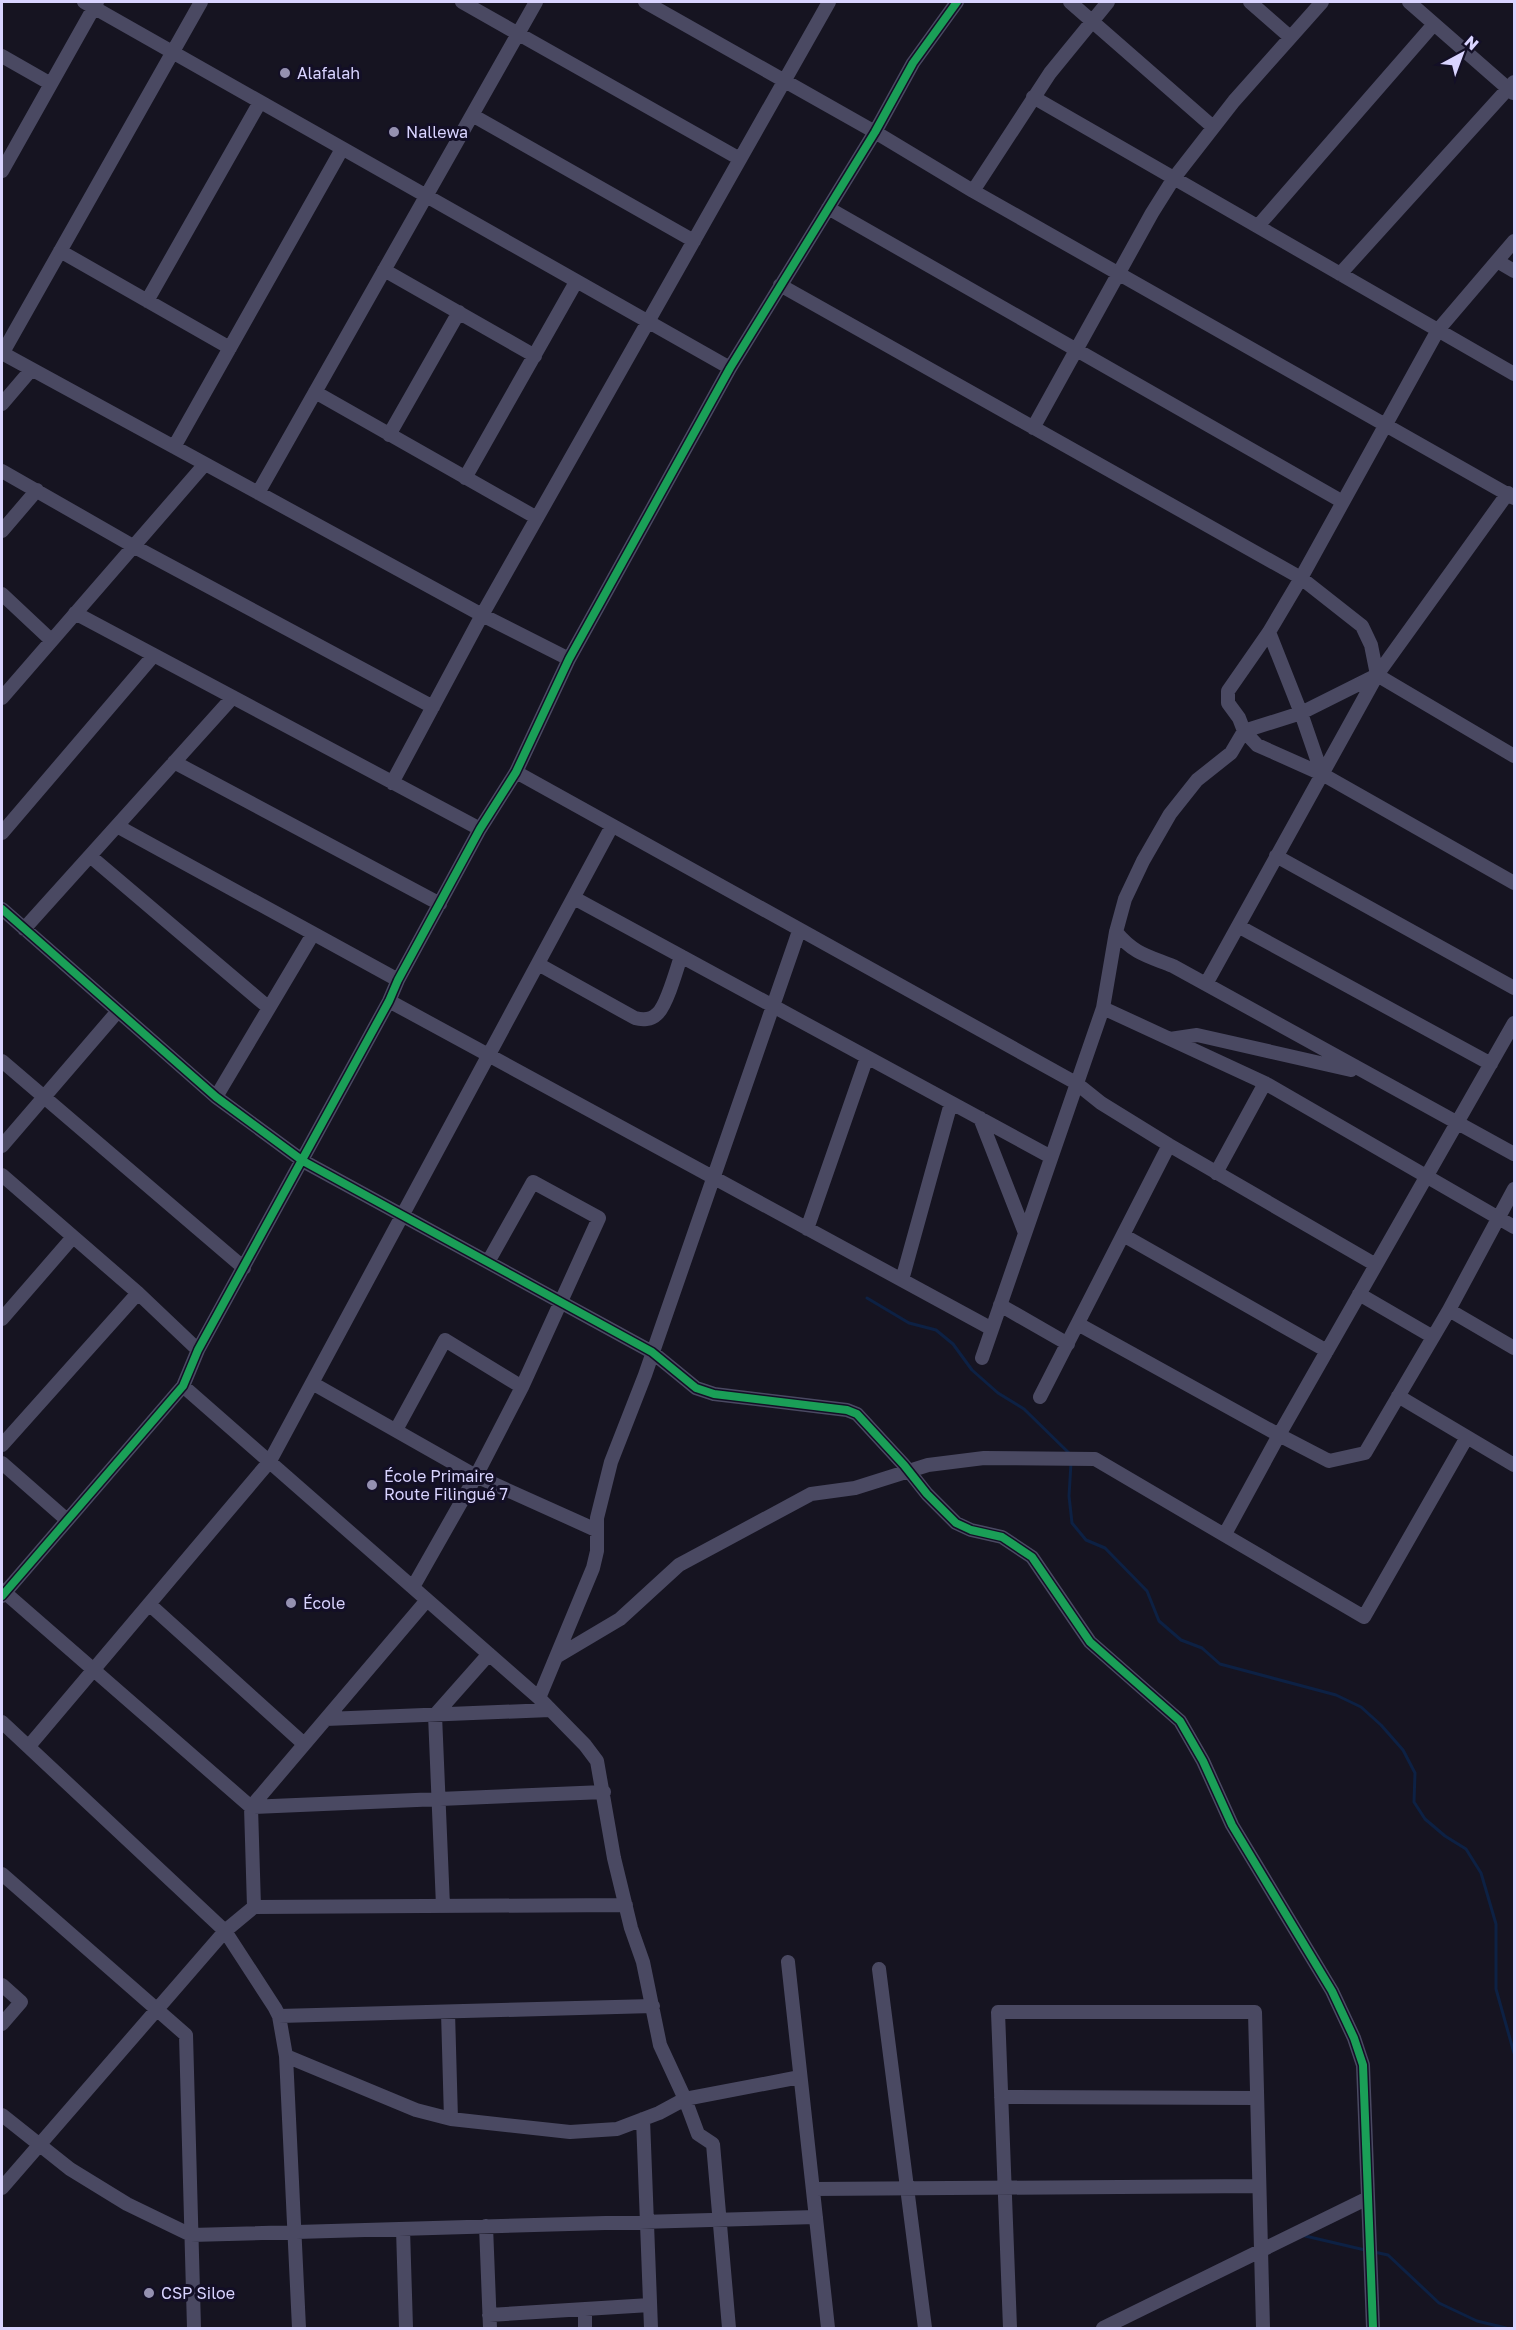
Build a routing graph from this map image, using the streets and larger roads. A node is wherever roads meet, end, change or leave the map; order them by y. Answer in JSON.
{"nodes":[{"id":1,"x":201,"y":2,"type":"edge"},
{"id":2,"x":462,"y":2,"type":"edge"},
{"id":3,"x":536,"y":2,"type":"edge"},
{"id":4,"x":645,"y":2,"type":"edge"},
{"id":5,"x":829,"y":2,"type":"edge"},
{"id":6,"x":957,"y":2,"type":"edge"},
{"id":7,"x":1070,"y":2,"type":"edge"},
{"id":8,"x":1107,"y":2,"type":"edge"},
{"id":9,"x":1250,"y":2,"type":"edge"},
{"id":10,"x":1322,"y":2,"type":"edge"},
{"id":11,"x":1409,"y":2,"type":"edge"},
{"id":12,"x":92,"y":3,"type":"edge"},
{"id":13,"x":1092,"y":21,"type":"junction"},
{"id":14,"x":1434,"y":24,"type":"junction"},
{"id":15,"x":518,"y":33,"type":"junction"},
{"id":16,"x":1290,"y":36,"type":"junction"},
{"id":17,"x":173,"y":52,"type":"junction"},
{"id":18,"x":2,"y":56,"type":"edge"},
{"id":19,"x":784,"y":81,"type":"junction"},
{"id":20,"x":51,"y":84,"type":"junction"},
{"id":21,"x":1512,"y":88,"type":"edge"},
{"id":22,"x":1033,"y":97,"type":"junction"},
{"id":23,"x":260,"y":102,"type":"junction"},
{"id":24,"x":472,"y":115,"type":"junction"},
{"id":25,"x":1213,"y":127,"type":"junction"},
{"id":26,"x":875,"y":132,"type":"junction"},
{"id":27,"x":342,"y":148,"type":"junction"},
{"id":28,"x":740,"y":159,"type":"junction"},
{"id":29,"x":2,"y":171,"type":"edge"},
{"id":30,"x":1174,"y":178,"type":"junction"},
{"id":31,"x":973,"y":191,"type":"junction"},
{"id":32,"x":426,"y":196,"type":"junction"},
{"id":33,"x":828,"y":208,"type":"junction"},
{"id":34,"x":1258,"y":226,"type":"junction"},
{"id":35,"x":694,"y":241,"type":"junction"},
{"id":36,"x":1515,"y":241,"type":"edge"},
{"id":37,"x":60,"y":251,"type":"junction"},
{"id":38,"x":1497,"y":261,"type":"junction"},
{"id":39,"x":384,"y":270,"type":"junction"},
{"id":40,"x":1515,"y":271,"type":"edge"},
{"id":41,"x":1119,"y":274,"type":"junction"},
{"id":42,"x":1340,"y":274,"type":"junction"},
{"id":43,"x":576,"y":282,"type":"junction"},
{"id":44,"x":780,"y":285,"type":"junction"},
{"id":45,"x":147,"y":301,"type":"junction"},
{"id":46,"x":459,"y":312,"type":"junction"},
{"id":47,"x":648,"y":322,"type":"junction"},
{"id":48,"x":1438,"y":330,"type":"junction"},
{"id":49,"x":230,"y":348,"type":"junction"},
{"id":50,"x":1076,"y":351,"type":"junction"},
{"id":51,"x":2,"y":354,"type":"edge"},
{"id":52,"x":535,"y":356,"type":"junction"},
{"id":53,"x":730,"y":368,"type":"junction"},
{"id":54,"x":31,"y":370,"type":"junction"},
{"id":55,"x":1515,"y":374,"type":"edge"},
{"id":56,"x":315,"y":392,"type":"junction"},
{"id":57,"x":2,"y":404,"type":"edge"},
{"id":58,"x":1386,"y":424,"type":"junction"},
{"id":59,"x":1034,"y":428,"type":"junction"},
{"id":60,"x":390,"y":435,"type":"junction"},
{"id":61,"x":174,"y":447,"type":"junction"},
{"id":62,"x":204,"y":464,"type":"junction"},
{"id":63,"x":2,"y":471,"type":"edge"},
{"id":64,"x":465,"y":478,"type":"junction"},
{"id":65,"x":37,"y":490,"type":"junction"},
{"id":66,"x":258,"y":493,"type":"junction"},
{"id":67,"x":1511,"y":496,"type":"edge"},
{"id":68,"x":1343,"y":502,"type":"junction"},
{"id":69,"x":537,"y":518,"type":"junction"},
{"id":70,"x":2,"y":531,"type":"edge"},
{"id":71,"x":133,"y":546,"type":"junction"},
{"id":72,"x":1301,"y":578,"type":"junction"},
{"id":73,"x":2,"y":594,"type":"edge"},
{"id":74,"x":75,"y":613,"type":"junction"},
{"id":75,"x":482,"y":615,"type":"junction"},
{"id":76,"x":1269,"y":632,"type":"junction"},
{"id":77,"x":51,"y":640,"type":"junction"},
{"id":78,"x":154,"y":655,"type":"junction"},
{"id":79,"x":569,"y":660,"type":"junction"},
{"id":80,"x":1377,"y":675,"type":"junction"},
{"id":81,"x":2,"y":698,"type":"edge"},
{"id":82,"x":233,"y":698,"type":"junction"},
{"id":83,"x":433,"y":707,"type":"junction"},
{"id":84,"x":1301,"y":713,"type":"junction"},
{"id":85,"x":1244,"y":731,"type":"junction"},
{"id":86,"x":1515,"y":756,"type":"edge"},
{"id":87,"x":174,"y":762,"type":"junction"},
{"id":88,"x":516,"y":772,"type":"junction"},
{"id":89,"x":1322,"y":774,"type":"junction"},
{"id":90,"x":392,"y":783,"type":"junction"},
{"id":91,"x":117,"y":826,"type":"junction"},
{"id":92,"x":612,"y":826,"type":"junction"},
{"id":93,"x":480,"y":829,"type":"junction"},
{"id":94,"x":2,"y":833,"type":"edge"},
{"id":95,"x":90,"y":856,"type":"junction"},
{"id":96,"x":1276,"y":856,"type":"junction"},
{"id":97,"x":1515,"y":883,"type":"edge"},
{"id":98,"x":574,"y":898,"type":"junction"},
{"id":99,"x":440,"y":904,"type":"junction"},
{"id":100,"x":2,"y":909,"type":"edge"},
{"id":101,"x":1238,"y":926,"type":"junction"},
{"id":102,"x":24,"y":929,"type":"junction"},
{"id":103,"x":800,"y":931,"type":"junction"},
{"id":104,"x":1116,"y":932,"type":"junction"},
{"id":105,"x":314,"y":934,"type":"junction"},
{"id":106,"x":681,"y":956,"type":"junction"},
{"id":107,"x":538,"y":964,"type":"junction"},
{"id":108,"x":398,"y":980,"type":"junction"},
{"id":109,"x":1206,"y":984,"type":"junction"},
{"id":110,"x":1515,"y":988,"type":"edge"},
{"id":111,"x":389,"y":1001,"type":"junction"},
{"id":112,"x":773,"y":1005,"type":"junction"},
{"id":113,"x":269,"y":1008,"type":"junction"},
{"id":114,"x":1103,"y":1008,"type":"junction"},
{"id":115,"x":118,"y":1011,"type":"junction"},
{"id":116,"x":1515,"y":1023,"type":"edge"},
{"id":117,"x":1170,"y":1039,"type":"junction"},
{"id":118,"x":488,"y":1056,"type":"junction"},
{"id":119,"x":867,"y":1057,"type":"junction"},
{"id":120,"x":2,"y":1061,"type":"edge"},
{"id":121,"x":1491,"y":1064,"type":"junction"},
{"id":122,"x":1368,"y":1074,"type":"junction"},
{"id":123,"x":1076,"y":1083,"type":"junction"},
{"id":124,"x":1265,"y":1083,"type":"junction"},
{"id":125,"x":44,"y":1097,"type":"junction"},
{"id":126,"x":216,"y":1097,"type":"junction"},
{"id":127,"x":951,"y":1102,"type":"junction"},
{"id":128,"x":980,"y":1118,"type":"junction"},
{"id":129,"x":1458,"y":1122,"type":"junction"},
{"id":130,"x":1169,"y":1145,"type":"junction"},
{"id":131,"x":2,"y":1146,"type":"edge"},
{"id":132,"x":1515,"y":1155,"type":"edge"},
{"id":133,"x":1051,"y":1157,"type":"junction"},
{"id":134,"x":303,"y":1161,"type":"junction"},
{"id":135,"x":1216,"y":1173,"type":"junction"},
{"id":136,"x":2,"y":1175,"type":"edge"},
{"id":137,"x":1427,"y":1176,"type":"junction"},
{"id":138,"x":713,"y":1178,"type":"junction"},
{"id":139,"x":1515,"y":1189,"type":"edge"},
{"id":140,"x":402,"y":1216,"type":"junction"},
{"id":141,"x":1498,"y":1218,"type":"junction"},
{"id":142,"x":1515,"y":1227,"type":"edge"},
{"id":143,"x":807,"y":1229,"type":"junction"},
{"id":144,"x":1025,"y":1233,"type":"junction"},
{"id":145,"x":1123,"y":1235,"type":"junction"},
{"id":146,"x":73,"y":1237,"type":"junction"},
{"id":147,"x":488,"y":1262,"type":"junction"},
{"id":148,"x":1376,"y":1265,"type":"junction"},
{"id":149,"x":244,"y":1268,"type":"junction"},
{"id":150,"x":902,"y":1280,"type":"junction"},
{"id":151,"x":138,"y":1293,"type":"junction"},
{"id":152,"x":1359,"y":1294,"type":"junction"},
{"id":153,"x":562,"y":1303,"type":"junction"},
{"id":154,"x":1000,"y":1305,"type":"junction"},
{"id":155,"x":1449,"y":1310,"type":"junction"},
{"id":156,"x":2,"y":1319,"type":"edge"},
{"id":157,"x":1078,"y":1324,"type":"junction"},
{"id":158,"x":992,"y":1329,"type":"junction"},
{"id":159,"x":1433,"y":1337,"type":"junction"},
{"id":160,"x":1068,"y":1344,"type":"junction"},
{"id":161,"x":1515,"y":1348,"type":"edge"},
{"id":162,"x":198,"y":1350,"type":"junction"},
{"id":163,"x":1327,"y":1351,"type":"junction"},
{"id":164,"x":652,"y":1352,"type":"junction"},
{"id":165,"x":982,"y":1358,"type":"dead end"},
{"id":166,"x":312,"y":1383,"type":"junction"},
{"id":167,"x":183,"y":1386,"type":"junction"},
{"id":168,"x":522,"y":1387,"type":"junction"},
{"id":169,"x":1398,"y":1396,"type":"junction"},
{"id":170,"x":1040,"y":1397,"type":"dead end"},
{"id":171,"x":396,"y":1430,"type":"junction"},
{"id":172,"x":1279,"y":1435,"type":"junction"},
{"id":173,"x":1467,"y":1437,"type":"junction"},
{"id":174,"x":2,"y":1445,"type":"edge"},
{"id":175,"x":270,"y":1461,"type":"junction"},
{"id":176,"x":2,"y":1463,"type":"edge"},
{"id":177,"x":1515,"y":1465,"type":"edge"},
{"id":178,"x":909,"y":1471,"type":"junction"},
{"id":179,"x":476,"y":1476,"type":"junction"},
{"id":180,"x":67,"y":1520,"type":"junction"},
{"id":181,"x":596,"y":1530,"type":"junction"},
{"id":182,"x":1226,"y":1534,"type":"junction"},
{"id":183,"x":413,"y":1587,"type":"junction"},
{"id":184,"x":2,"y":1593,"type":"edge"},
{"id":185,"x":427,"y":1600,"type":"junction"},
{"id":186,"x":149,"y":1604,"type":"junction"},
{"id":187,"x":489,"y":1654,"type":"junction"},
{"id":188,"x":556,"y":1657,"type":"junction"},
{"id":189,"x":93,"y":1670,"type":"junction"},
{"id":190,"x":539,"y":1698,"type":"junction"},
{"id":191,"x":550,"y":1710,"type":"junction"},
{"id":192,"x":435,"y":1715,"type":"junction"},
{"id":193,"x":326,"y":1719,"type":"junction"},
{"id":194,"x":2,"y":1722,"type":"edge"},
{"id":195,"x":304,"y":1744,"type":"junction"},
{"id":196,"x":29,"y":1746,"type":"junction"},
{"id":197,"x":604,"y":1792,"type":"junction"},
{"id":198,"x":439,"y":1800,"type":"junction"},
{"id":199,"x":251,"y":1808,"type":"junction"},
{"id":200,"x":2,"y":1874,"type":"edge"},
{"id":201,"x":626,"y":1905,"type":"junction"},
{"id":202,"x":443,"y":1906,"type":"junction"},
{"id":203,"x":254,"y":1907,"type":"junction"},
{"id":204,"x":225,"y":1931,"type":"junction"},
{"id":205,"x":788,"y":1962,"type":"dead end"},
{"id":206,"x":879,"y":1970,"type":"dead end"},
{"id":207,"x":2,"y":1985,"type":"edge"},
{"id":208,"x":653,"y":2006,"type":"junction"},
{"id":209,"x":157,"y":2009,"type":"junction"},
{"id":210,"x":448,"y":2012,"type":"junction"},
{"id":211,"x":279,"y":2016,"type":"junction"},
{"id":212,"x":2,"y":2024,"type":"edge"},
{"id":213,"x":286,"y":2056,"type":"junction"},
{"id":214,"x":801,"y":2077,"type":"junction"},
{"id":215,"x":1001,"y":2097,"type":"junction"},
{"id":216,"x":1256,"y":2098,"type":"junction"},
{"id":217,"x":685,"y":2099,"type":"junction"},
{"id":218,"x":2,"y":2115,"type":"edge"},
{"id":219,"x":452,"y":2119,"type":"junction"},
{"id":220,"x":643,"y":2119,"type":"junction"},
{"id":221,"x":38,"y":2146,"type":"junction"},
{"id":222,"x":1258,"y":2186,"type":"junction"},
{"id":223,"x":2,"y":2188,"type":"edge"},
{"id":224,"x":813,"y":2188,"type":"junction"},
{"id":225,"x":907,"y":2188,"type":"junction"},
{"id":226,"x":1004,"y":2188,"type":"junction"},
{"id":227,"x":1368,"y":2198,"type":"junction"},
{"id":228,"x":816,"y":2217,"type":"junction"},
{"id":229,"x":721,"y":2220,"type":"junction"},
{"id":230,"x":647,"y":2222,"type":"junction"},
{"id":231,"x":486,"y":2226,"type":"junction"},
{"id":232,"x":403,"y":2229,"type":"junction"},
{"id":233,"x":294,"y":2232,"type":"junction"},
{"id":234,"x":191,"y":2235,"type":"junction"},
{"id":235,"x":1260,"y":2251,"type":"junction"},
{"id":236,"x":650,"y":2305,"type":"junction"},
{"id":237,"x":585,"y":2309,"type":"junction"},
{"id":238,"x":489,"y":2321,"type":"edge"},
{"id":239,"x":194,"y":2328,"type":"edge"},
{"id":240,"x":299,"y":2328,"type":"edge"},
{"id":241,"x":406,"y":2328,"type":"edge"},
{"id":242,"x":585,"y":2328,"type":"edge"},
{"id":243,"x":651,"y":2328,"type":"edge"},
{"id":244,"x":729,"y":2328,"type":"edge"},
{"id":245,"x":828,"y":2328,"type":"edge"},
{"id":246,"x":926,"y":2328,"type":"edge"},
{"id":247,"x":1010,"y":2328,"type":"edge"},
{"id":248,"x":1103,"y":2328,"type":"edge"},
{"id":249,"x":1263,"y":2328,"type":"edge"},
{"id":250,"x":1373,"y":2328,"type":"edge"}],
"edges":[{"from":1,"to":17,"type":"street"},
{"from":2,"to":15,"type":"street"},
{"from":3,"to":15,"type":"street"},
{"from":4,"to":19,"type":"street"},
{"from":5,"to":19,"type":"street"},
{"from":6,"to":26,"type":"street"},
{"from":7,"to":13,"type":"street"},
{"from":8,"to":13,"type":"street"},
{"from":9,"to":16,"type":"street"},
{"from":10,"to":16,"type":"street"},
{"from":11,"to":14,"type":"street"},
{"from":12,"to":17,"type":"street"},
{"from":12,"to":20,"type":"street"},
{"from":13,"to":22,"type":"street"},
{"from":13,"to":25,"type":"street"},
{"from":14,"to":21,"type":"street"},
{"from":14,"to":34,"type":"street"},
{"from":15,"to":24,"type":"street"},
{"from":15,"to":28,"type":"street"},
{"from":16,"to":25,"type":"street"},
{"from":17,"to":23,"type":"street"},
{"from":17,"to":37,"type":"street"},
{"from":18,"to":20,"type":"street"},
{"from":19,"to":26,"type":"street"},
{"from":19,"to":28,"type":"street"},
{"from":20,"to":29,"type":"street"},
{"from":21,"to":42,"type":"street"},
{"from":22,"to":30,"type":"street"},
{"from":22,"to":31,"type":"street"},
{"from":23,"to":27,"type":"street"},
{"from":23,"to":45,"type":"street"},
{"from":24,"to":32,"type":"street"},
{"from":24,"to":35,"type":"street"},
{"from":25,"to":30,"type":"street"},
{"from":26,"to":31,"type":"street"},
{"from":26,"to":33,"type":"street"},
{"from":27,"to":32,"type":"street"},
{"from":27,"to":49,"type":"street"},
{"from":28,"to":35,"type":"street"},
{"from":30,"to":34,"type":"street"},
{"from":30,"to":41,"type":"street"},
{"from":31,"to":41,"type":"street"},
{"from":32,"to":39,"type":"street"},
{"from":32,"to":43,"type":"street"},
{"from":33,"to":44,"type":"street"},
{"from":33,"to":50,"type":"street"},
{"from":34,"to":42,"type":"street"},
{"from":35,"to":47,"type":"street"},
{"from":36,"to":38,"type":"street"},
{"from":37,"to":45,"type":"street"},
{"from":37,"to":51,"type":"street"},
{"from":38,"to":40,"type":"street"},
{"from":38,"to":48,"type":"street"},
{"from":39,"to":46,"type":"street"},
{"from":39,"to":56,"type":"street"},
{"from":41,"to":50,"type":"street"},
{"from":41,"to":58,"type":"street"},
{"from":42,"to":48,"type":"street"},
{"from":43,"to":47,"type":"street"},
{"from":43,"to":52,"type":"street"},
{"from":44,"to":53,"type":"street"},
{"from":44,"to":59,"type":"street"},
{"from":45,"to":49,"type":"street"},
{"from":46,"to":52,"type":"street"},
{"from":46,"to":60,"type":"street"},
{"from":47,"to":53,"type":"street"},
{"from":47,"to":69,"type":"street"},
{"from":48,"to":55,"type":"street"},
{"from":48,"to":58,"type":"street"},
{"from":49,"to":61,"type":"street"},
{"from":50,"to":59,"type":"street"},
{"from":50,"to":68,"type":"street"},
{"from":51,"to":54,"type":"street"},
{"from":52,"to":64,"type":"street"},
{"from":53,"to":79,"type":"street"},
{"from":54,"to":57,"type":"street"},
{"from":54,"to":61,"type":"street"},
{"from":56,"to":60,"type":"street"},
{"from":56,"to":66,"type":"street"},
{"from":58,"to":67,"type":"street"},
{"from":58,"to":68,"type":"street"},
{"from":59,"to":72,"type":"street"},
{"from":60,"to":64,"type":"street"},
{"from":61,"to":62,"type":"street"},
{"from":62,"to":66,"type":"street"},
{"from":62,"to":71,"type":"street"},
{"from":63,"to":65,"type":"street"},
{"from":64,"to":69,"type":"street"},
{"from":65,"to":70,"type":"street"},
{"from":65,"to":71,"type":"street"},
{"from":66,"to":75,"type":"street"},
{"from":67,"to":80,"type":"street"},
{"from":68,"to":72,"type":"street"},
{"from":69,"to":75,"type":"street"},
{"from":71,"to":74,"type":"street"},
{"from":71,"to":83,"type":"street"},
{"from":72,"to":76,"type":"street"},
{"from":72,"to":80,"type":"street"},
{"from":73,"to":77,"type":"street"},
{"from":74,"to":77,"type":"street"},
{"from":74,"to":78,"type":"street"},
{"from":75,"to":79,"type":"street"},
{"from":75,"to":83,"type":"street"},
{"from":76,"to":84,"type":"street"},
{"from":76,"to":85,"type":"street"},
{"from":77,"to":81,"type":"street"},
{"from":78,"to":82,"type":"street"},
{"from":78,"to":94,"type":"street"},
{"from":79,"to":88,"type":"street"},
{"from":80,"to":84,"type":"street"},
{"from":80,"to":86,"type":"street"},
{"from":80,"to":89,"type":"street"},
{"from":82,"to":87,"type":"street"},
{"from":82,"to":90,"type":"street"},
{"from":83,"to":90,"type":"street"},
{"from":84,"to":85,"type":"street"},
{"from":84,"to":89,"type":"street"},
{"from":85,"to":89,"type":"street"},
{"from":85,"to":104,"type":"street"},
{"from":87,"to":91,"type":"street"},
{"from":87,"to":99,"type":"street"},
{"from":88,"to":92,"type":"street"},
{"from":88,"to":93,"type":"street"},
{"from":89,"to":96,"type":"street"},
{"from":89,"to":97,"type":"street"},
{"from":90,"to":93,"type":"street"},
{"from":91,"to":95,"type":"street"},
{"from":91,"to":105,"type":"street"},
{"from":92,"to":98,"type":"street"},
{"from":92,"to":103,"type":"street"},
{"from":93,"to":99,"type":"street"},
{"from":95,"to":102,"type":"street"},
{"from":95,"to":113,"type":"street"},
{"from":96,"to":101,"type":"street"},
{"from":96,"to":110,"type":"street"},
{"from":98,"to":106,"type":"street"},
{"from":98,"to":107,"type":"street"},
{"from":99,"to":108,"type":"street"},
{"from":100,"to":102,"type":"street"},
{"from":101,"to":109,"type":"street"},
{"from":101,"to":121,"type":"street"},
{"from":102,"to":115,"type":"street"},
{"from":103,"to":112,"type":"street"},
{"from":103,"to":123,"type":"street"},
{"from":104,"to":109,"type":"street"},
{"from":104,"to":114,"type":"street"},
{"from":105,"to":108,"type":"street"},
{"from":105,"to":113,"type":"street"},
{"from":106,"to":107,"type":"street"},
{"from":106,"to":112,"type":"street"},
{"from":107,"to":118,"type":"street"},
{"from":108,"to":111,"type":"street"},
{"from":109,"to":122,"type":"street"},
{"from":111,"to":118,"type":"street"},
{"from":111,"to":134,"type":"street"},
{"from":112,"to":119,"type":"street"},
{"from":112,"to":138,"type":"street"},
{"from":113,"to":126,"type":"street"},
{"from":114,"to":117,"type":"street"},
{"from":114,"to":123,"type":"street"},
{"from":115,"to":125,"type":"street"},
{"from":115,"to":126,"type":"street"},
{"from":116,"to":121,"type":"street"},
{"from":117,"to":122,"type":"street"},
{"from":117,"to":124,"type":"street"},
{"from":118,"to":138,"type":"street"},
{"from":118,"to":140,"type":"street"},
{"from":119,"to":127,"type":"street"},
{"from":119,"to":143,"type":"street"},
{"from":120,"to":125,"type":"street"},
{"from":121,"to":129,"type":"street"},
{"from":122,"to":129,"type":"street"},
{"from":123,"to":130,"type":"street"},
{"from":123,"to":133,"type":"street"},
{"from":124,"to":135,"type":"street"},
{"from":124,"to":137,"type":"street"},
{"from":125,"to":131,"type":"street"},
{"from":125,"to":149,"type":"street"},
{"from":126,"to":134,"type":"street"},
{"from":127,"to":128,"type":"street"},
{"from":127,"to":150,"type":"street"},
{"from":128,"to":133,"type":"street"},
{"from":128,"to":144,"type":"street"},
{"from":129,"to":132,"type":"street"},
{"from":129,"to":137,"type":"street"},
{"from":130,"to":135,"type":"street"},
{"from":130,"to":145,"type":"street"},
{"from":133,"to":144,"type":"street"},
{"from":134,"to":140,"type":"street"},
{"from":134,"to":149,"type":"street"},
{"from":135,"to":148,"type":"street"},
{"from":136,"to":146,"type":"street"},
{"from":137,"to":141,"type":"street"},
{"from":137,"to":148,"type":"street"},
{"from":138,"to":143,"type":"street"},
{"from":138,"to":164,"type":"street"},
{"from":139,"to":141,"type":"street"},
{"from":140,"to":147,"type":"street"},
{"from":140,"to":166,"type":"street"},
{"from":141,"to":142,"type":"street"},
{"from":141,"to":155,"type":"street"},
{"from":143,"to":150,"type":"street"},
{"from":144,"to":154,"type":"street"},
{"from":145,"to":157,"type":"street"},
{"from":145,"to":163,"type":"street"},
{"from":146,"to":151,"type":"street"},
{"from":146,"to":156,"type":"street"},
{"from":147,"to":153,"type":"street"},
{"from":147,"to":153,"type":"street"},
{"from":148,"to":152,"type":"street"},
{"from":149,"to":162,"type":"street"},
{"from":150,"to":158,"type":"street"},
{"from":151,"to":162,"type":"street"},
{"from":151,"to":174,"type":"street"},
{"from":152,"to":159,"type":"street"},
{"from":152,"to":163,"type":"street"},
{"from":153,"to":164,"type":"street"},
{"from":153,"to":168,"type":"street"},
{"from":154,"to":158,"type":"street"},
{"from":154,"to":160,"type":"street"},
{"from":155,"to":159,"type":"street"},
{"from":155,"to":161,"type":"street"},
{"from":157,"to":160,"type":"street"},
{"from":157,"to":172,"type":"street"},
{"from":158,"to":165,"type":"street"},
{"from":159,"to":169,"type":"street"},
{"from":160,"to":170,"type":"street"},
{"from":162,"to":167,"type":"street"},
{"from":163,"to":172,"type":"street"},
{"from":164,"to":178,"type":"street"},
{"from":164,"to":181,"type":"street"},
{"from":166,"to":171,"type":"street"},
{"from":166,"to":175,"type":"street"},
{"from":167,"to":175,"type":"street"},
{"from":167,"to":180,"type":"street"},
{"from":168,"to":171,"type":"street"},
{"from":168,"to":179,"type":"street"},
{"from":169,"to":172,"type":"street"},
{"from":169,"to":173,"type":"street"},
{"from":171,"to":179,"type":"street"},
{"from":172,"to":182,"type":"street"},
{"from":173,"to":177,"type":"street"},
{"from":173,"to":182,"type":"street"},
{"from":175,"to":183,"type":"street"},
{"from":175,"to":186,"type":"street"},
{"from":176,"to":180,"type":"street"},
{"from":178,"to":182,"type":"street"},
{"from":178,"to":188,"type":"street"},
{"from":178,"to":227,"type":"street"},
{"from":179,"to":181,"type":"street"},
{"from":179,"to":183,"type":"street"},
{"from":180,"to":184,"type":"street"},
{"from":181,"to":188,"type":"street"},
{"from":183,"to":185,"type":"street"},
{"from":184,"to":189,"type":"street"},
{"from":185,"to":187,"type":"street"},
{"from":185,"to":193,"type":"street"},
{"from":186,"to":189,"type":"street"},
{"from":186,"to":195,"type":"street"},
{"from":187,"to":190,"type":"street"},
{"from":187,"to":192,"type":"street"},
{"from":188,"to":190,"type":"street"},
{"from":189,"to":196,"type":"street"},
{"from":189,"to":199,"type":"street"},
{"from":190,"to":191,"type":"street"},
{"from":191,"to":192,"type":"street"},
{"from":191,"to":197,"type":"street"},
{"from":192,"to":193,"type":"street"},
{"from":192,"to":198,"type":"street"},
{"from":193,"to":195,"type":"street"},
{"from":194,"to":196,"type":"street"},
{"from":195,"to":199,"type":"street"},
{"from":196,"to":204,"type":"street"},
{"from":197,"to":198,"type":"street"},
{"from":197,"to":201,"type":"street"},
{"from":198,"to":199,"type":"street"},
{"from":198,"to":202,"type":"street"},
{"from":199,"to":203,"type":"street"},
{"from":200,"to":209,"type":"street"},
{"from":201,"to":202,"type":"street"},
{"from":201,"to":208,"type":"street"},
{"from":202,"to":203,"type":"street"},
{"from":203,"to":204,"type":"street"},
{"from":204,"to":209,"type":"street"},
{"from":204,"to":211,"type":"street"},
{"from":205,"to":214,"type":"street"},
{"from":206,"to":225,"type":"street"},
{"from":207,"to":212,"type":"street"},
{"from":208,"to":210,"type":"street"},
{"from":208,"to":217,"type":"street"},
{"from":209,"to":221,"type":"street"},
{"from":209,"to":234,"type":"street"},
{"from":210,"to":211,"type":"street"},
{"from":210,"to":219,"type":"street"},
{"from":211,"to":213,"type":"street"},
{"from":213,"to":219,"type":"street"},
{"from":213,"to":233,"type":"street"},
{"from":214,"to":217,"type":"street"},
{"from":214,"to":224,"type":"street"},
{"from":215,"to":216,"type":"street"},
{"from":215,"to":216,"type":"street"},
{"from":215,"to":226,"type":"street"},
{"from":216,"to":222,"type":"street"},
{"from":217,"to":220,"type":"street"},
{"from":217,"to":229,"type":"street"},
{"from":218,"to":221,"type":"street"},
{"from":219,"to":220,"type":"street"},
{"from":220,"to":230,"type":"street"},
{"from":221,"to":223,"type":"street"},
{"from":221,"to":234,"type":"street"},
{"from":222,"to":226,"type":"street"},
{"from":222,"to":235,"type":"street"},
{"from":224,"to":225,"type":"street"},
{"from":224,"to":228,"type":"street"},
{"from":225,"to":226,"type":"street"},
{"from":225,"to":246,"type":"street"},
{"from":226,"to":247,"type":"street"},
{"from":227,"to":235,"type":"street"},
{"from":227,"to":250,"type":"street"},
{"from":228,"to":229,"type":"street"},
{"from":228,"to":245,"type":"street"},
{"from":229,"to":230,"type":"street"},
{"from":229,"to":244,"type":"street"},
{"from":230,"to":231,"type":"street"},
{"from":230,"to":236,"type":"street"},
{"from":231,"to":232,"type":"street"},
{"from":231,"to":238,"type":"street"},
{"from":232,"to":233,"type":"street"},
{"from":232,"to":241,"type":"street"},
{"from":233,"to":234,"type":"street"},
{"from":233,"to":240,"type":"street"},
{"from":234,"to":239,"type":"street"},
{"from":235,"to":248,"type":"street"},
{"from":235,"to":249,"type":"street"},
{"from":236,"to":237,"type":"street"},
{"from":236,"to":243,"type":"street"},
{"from":237,"to":238,"type":"street"},
{"from":237,"to":242,"type":"street"}]}
